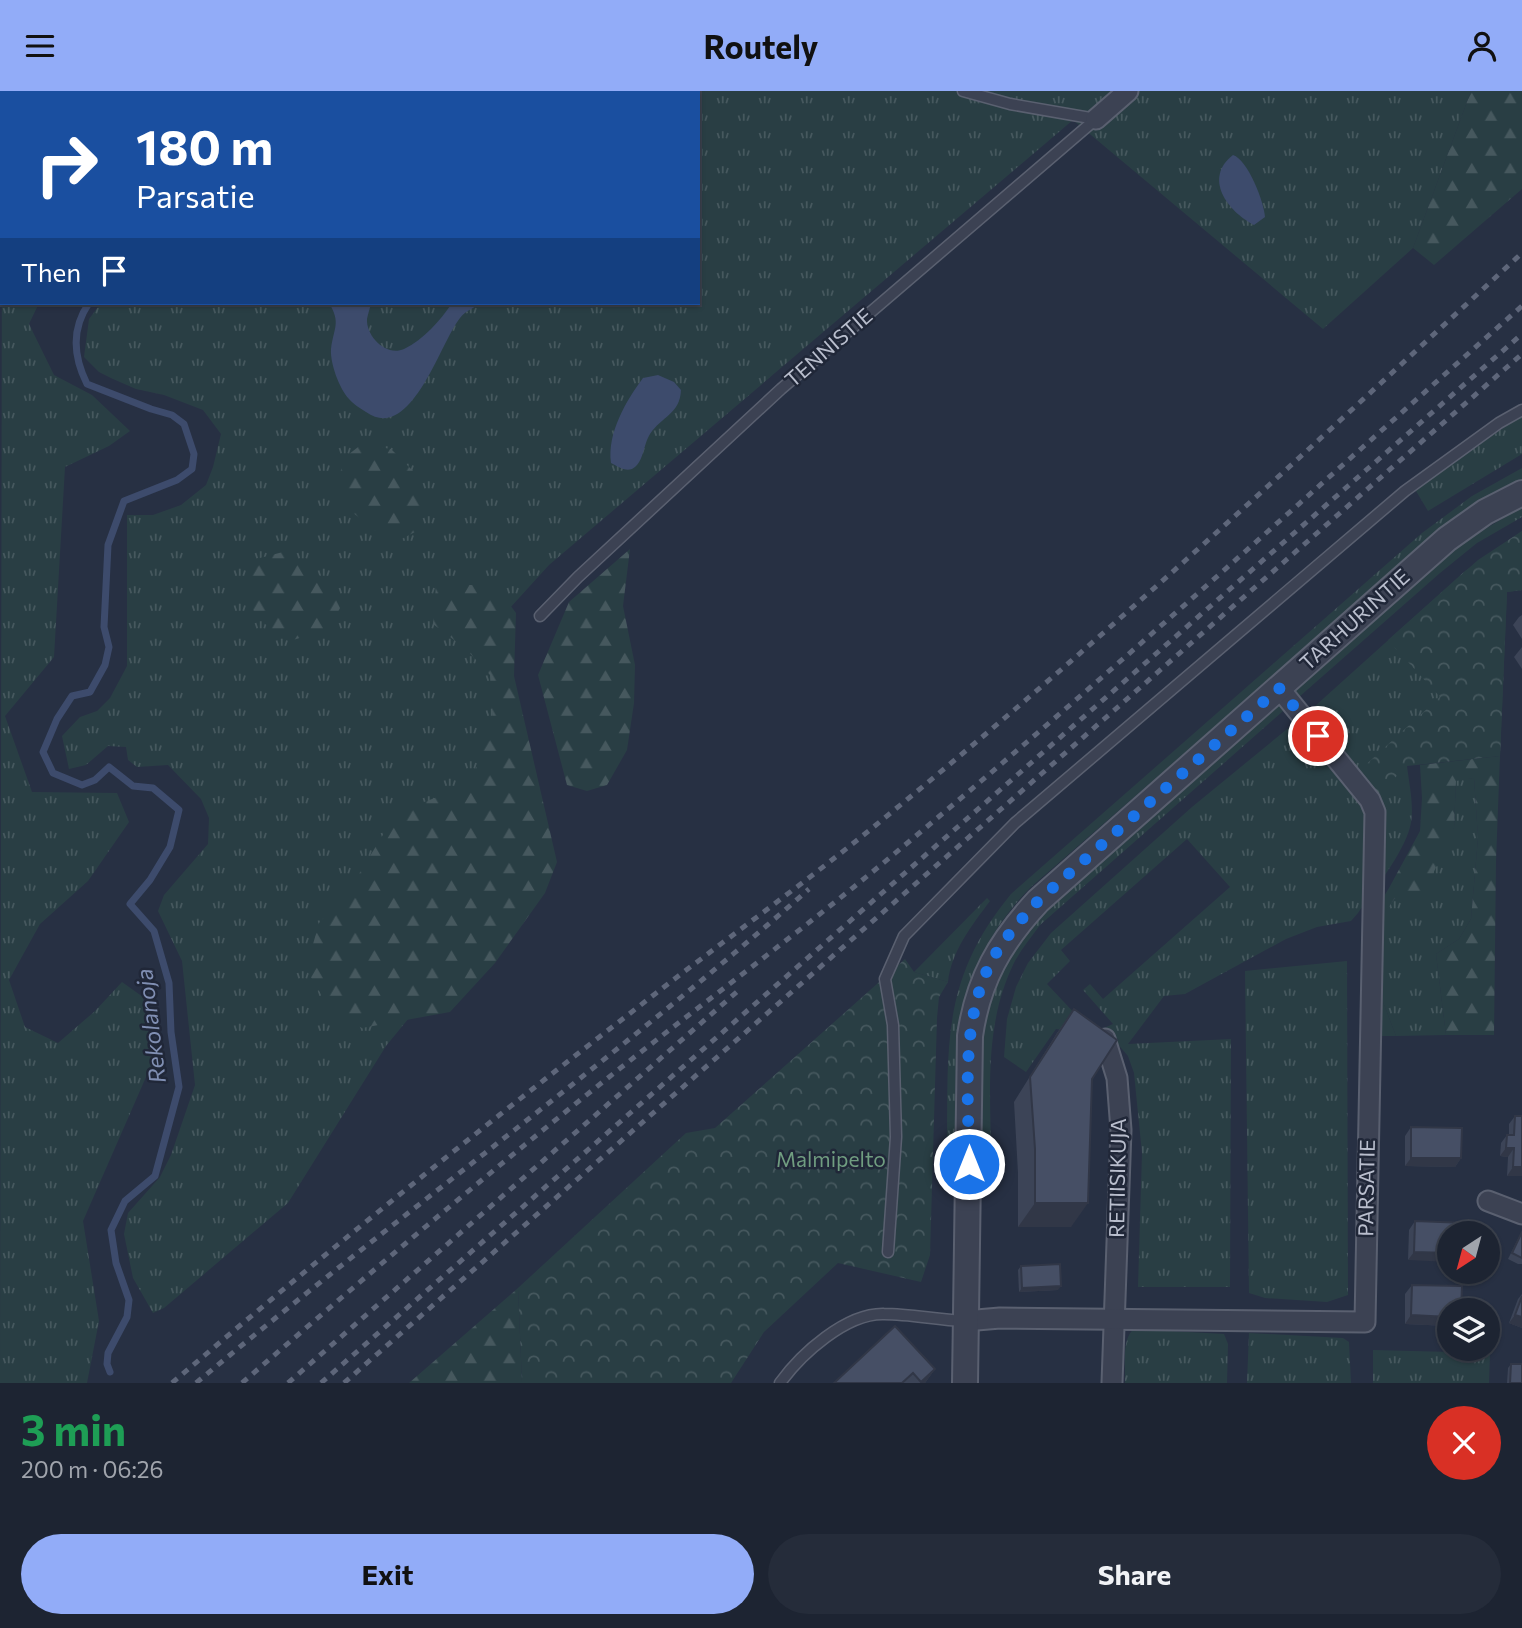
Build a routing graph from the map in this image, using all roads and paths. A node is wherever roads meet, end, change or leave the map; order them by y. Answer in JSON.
{"nodes":[{"id":1,"x":963,"y":91,"type":"edge"},
{"id":2,"x":1128,"y":91,"type":"edge"},
{"id":3,"x":1096,"y":119,"type":"junction"},
{"id":4,"x":1522,"y":410,"type":"edge"},
{"id":5,"x":1522,"y":493,"type":"edge"},
{"id":6,"x":541,"y":616,"type":"dead end"},
{"id":7,"x":1279,"y":688,"type":"junction"},
{"id":8,"x":1105,"y":1039,"type":"edge"},
{"id":9,"x":1488,"y":1201,"type":"dead end"},
{"id":10,"x":1522,"y":1214,"type":"edge"},
{"id":11,"x":888,"y":1252,"type":"dead end"},
{"id":12,"x":1113,"y":1319,"type":"junction"},
{"id":13,"x":965,"y":1321,"type":"junction"},
{"id":14,"x":780,"y":1383,"type":"edge"},
{"id":15,"x":965,"y":1383,"type":"edge"},
{"id":16,"x":1112,"y":1383,"type":"edge"}],
"edges":[{"from":1,"to":3,"type":"lane"},
{"from":2,"to":3,"type":"street","name":"TENNISTIE"},
{"from":3,"to":6,"type":"lane","name":"TENNISTIE"},
{"from":4,"to":11,"type":"lane"},
{"from":5,"to":7,"type":"street","name":"TARHURINTIE"},
{"from":7,"to":12,"type":"street","name":"PARSATIE"},
{"from":7,"to":13,"type":"street","name":"TARHURINTIE"},
{"from":8,"to":12,"type":"street","name":"RETIISIKUJA"},
{"from":9,"to":10,"type":"street"},
{"from":12,"to":13,"type":"street","name":"PARSATIE"},
{"from":12,"to":16,"type":"street","name":"RETIISIKUJA"},
{"from":13,"to":14,"type":"lane"},
{"from":13,"to":15,"type":"street","name":"TARHURINTIE"}]}
